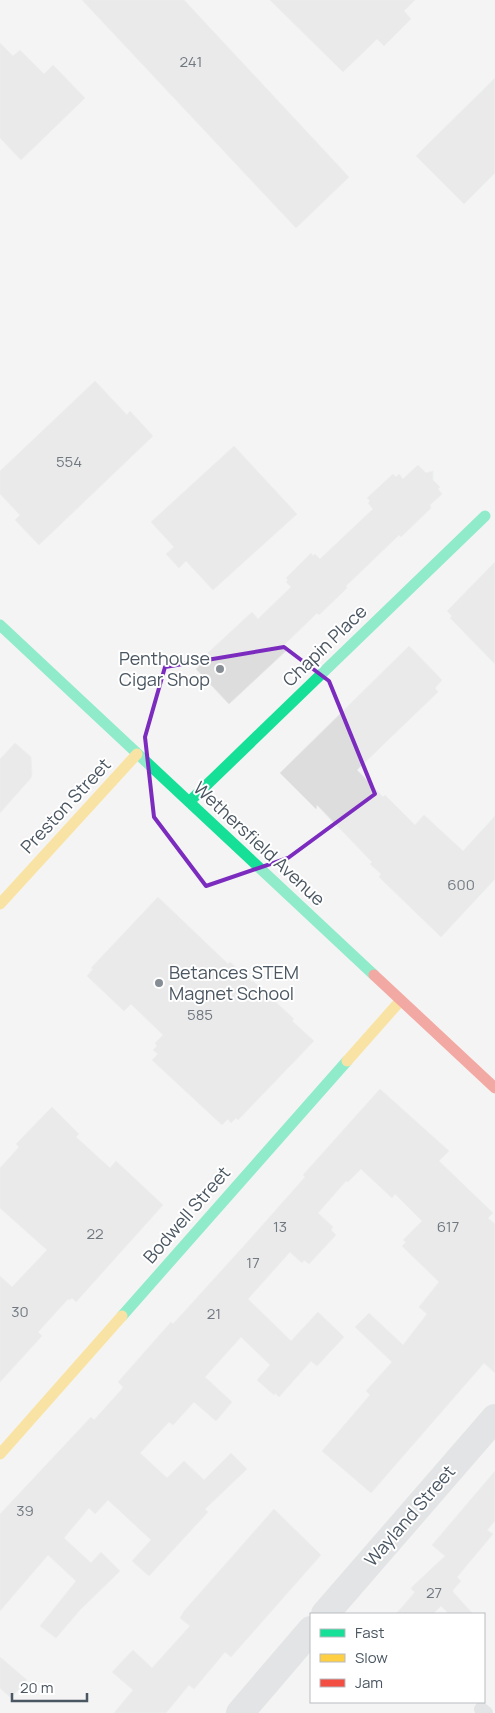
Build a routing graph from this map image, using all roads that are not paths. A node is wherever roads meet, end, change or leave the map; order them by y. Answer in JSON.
{"nodes":[{"id":1,"x":486,"y":516,"type":"dead end"},
{"id":2,"x":0,"y":625,"type":"edge"},
{"id":3,"x":138,"y":754,"type":"junction"},
{"id":4,"x":189,"y":802,"type":"junction"},
{"id":5,"x":0,"y":904,"type":"edge"},
{"id":6,"x":401,"y":1000,"type":"junction"},
{"id":7,"x":495,"y":1088,"type":"edge"},
{"id":8,"x":495,"y":1418,"type":"edge"},
{"id":9,"x":0,"y":1454,"type":"edge"},
{"id":10,"x":326,"y":1613,"type":"edge"},
{"id":11,"x":310,"y":1631,"type":"edge"},
{"id":12,"x":240,"y":1713,"type":"edge"}],
"edges":[{"from":1,"to":4,"type":"street","name":"Chapin Place"},
{"from":2,"to":3,"type":"street","name":"Wethersfield Avenue"},
{"from":3,"to":4,"type":"street","name":"Wethersfield Avenue"},
{"from":3,"to":5,"type":"street","name":"Preston Street"},
{"from":4,"to":6,"type":"street","name":"Wethersfield Avenue"},
{"from":6,"to":7,"type":"street","name":"Wethersfield Avenue"},
{"from":6,"to":9,"type":"street","name":"Bodwell Street"},
{"from":8,"to":10,"type":"street","name":"Wayland Street"},
{"from":11,"to":12,"type":"street"}]}
